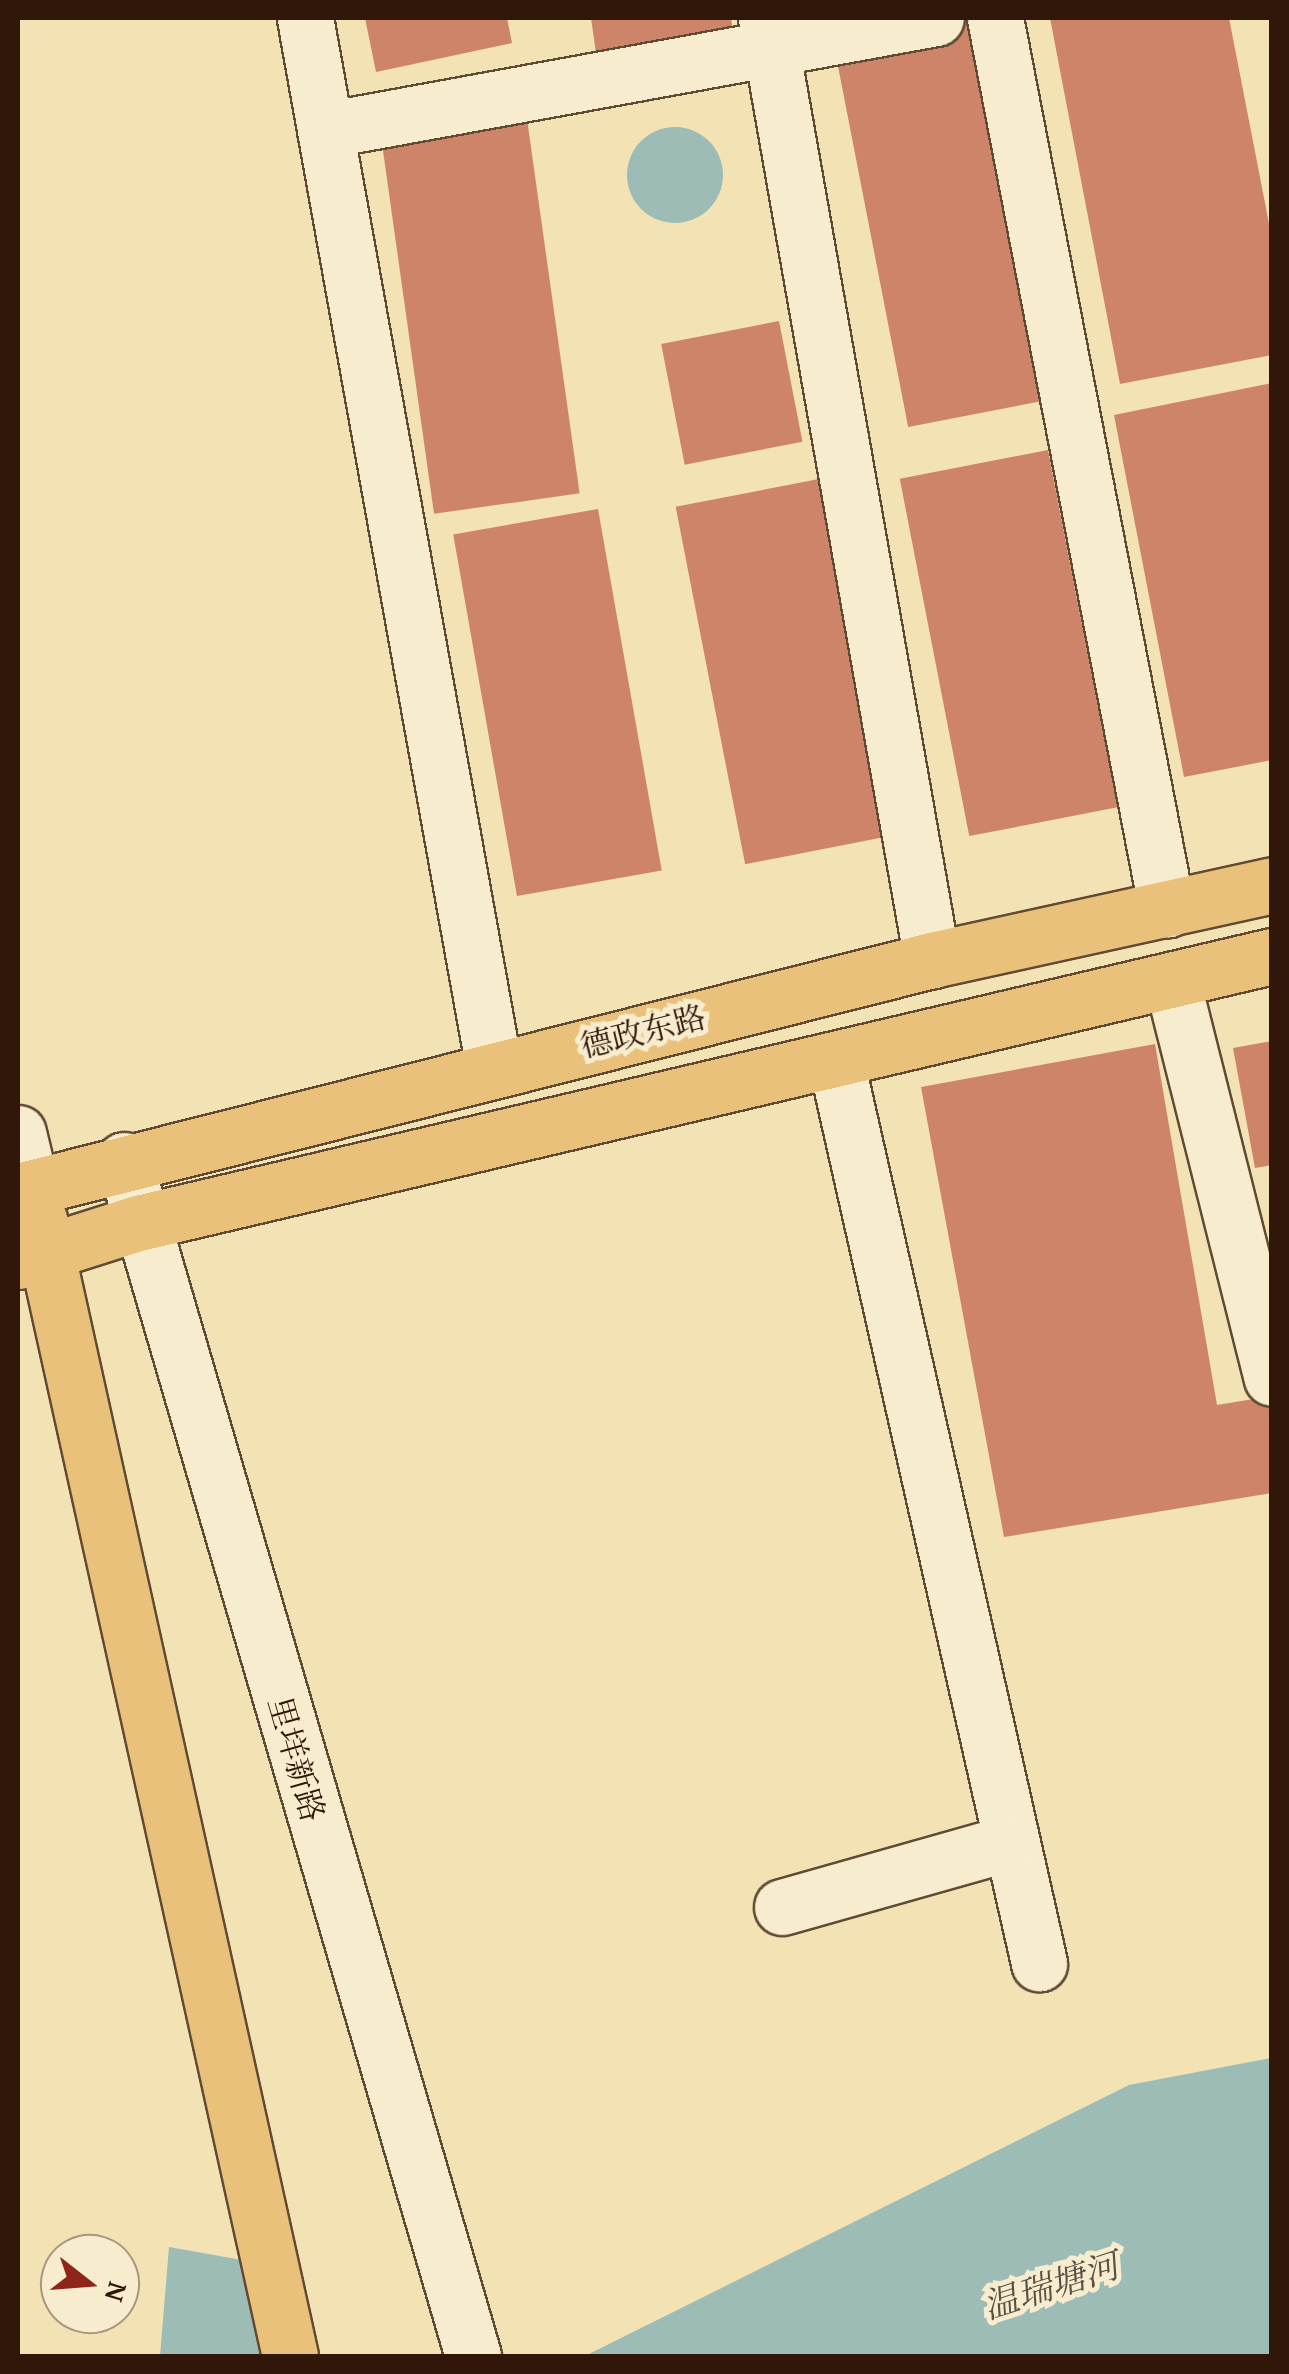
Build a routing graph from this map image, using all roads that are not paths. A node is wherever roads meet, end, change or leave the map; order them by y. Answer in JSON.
{"nodes":[{"id":1,"x":305,"y":18,"type":"edge"},
{"id":2,"x":936,"y":18,"type":"edge"},
{"id":3,"x":995,"y":18,"type":"edge"},
{"id":4,"x":768,"y":32,"type":"edge"},
{"id":5,"x":326,"y":130,"type":"junction"},
{"id":6,"x":1272,"y":885,"type":"edge"},
{"id":7,"x":1167,"y":910,"type":"junction"},
{"id":8,"x":1272,"y":956,"type":"edge"},
{"id":9,"x":932,"y":960,"type":"junction"},
{"id":10,"x":1172,"y":981,"type":"junction"},
{"id":11,"x":836,"y":1062,"type":"junction"},
{"id":12,"x":494,"y":1068,"type":"junction"},
{"id":13,"x":18,"y":1132,"type":"edge"},
{"id":14,"x":124,"y":1160,"type":"junction"},
{"id":15,"x":24,"y":1190,"type":"edge"},
{"id":16,"x":138,"y":1223,"type":"junction"},
{"id":17,"x":33,"y":1256,"type":"edge"},
{"id":18,"x":1272,"y":1378,"type":"edge"},
{"id":19,"x":1012,"y":1842,"type":"junction"},
{"id":20,"x":782,"y":1907,"type":"dead end"},
{"id":21,"x":1038,"y":1963,"type":"dead end"},
{"id":22,"x":290,"y":2356,"type":"edge"},
{"id":23,"x":473,"y":2356,"type":"edge"}],
"edges":[{"from":1,"to":5,"type":"street"},
{"from":2,"to":4,"type":"street"},
{"from":3,"to":7,"type":"street"},
{"from":4,"to":5,"type":"street"},
{"from":4,"to":9,"type":"street"},
{"from":5,"to":12,"type":"street"},
{"from":6,"to":7,"type":"main road","name":"德政东路"},
{"from":7,"to":9,"type":"main road","name":"德政东路"},
{"from":8,"to":10,"type":"main road"},
{"from":9,"to":12,"type":"main road","name":"德政东路"},
{"from":10,"to":11,"type":"main road"},
{"from":10,"to":18,"type":"street"},
{"from":11,"to":16,"type":"main road"},
{"from":11,"to":19,"type":"street"},
{"from":12,"to":14,"type":"main road","name":"德政东路"},
{"from":13,"to":15,"type":"street"},
{"from":14,"to":15,"type":"main road","name":"德政东路"},
{"from":14,"to":16,"type":"street","name":"里垟新路"},
{"from":15,"to":17,"type":"main road"},
{"from":16,"to":17,"type":"main road"},
{"from":16,"to":23,"type":"street","name":"里垟新路"},
{"from":17,"to":22,"type":"main road"},
{"from":19,"to":20,"type":"street"},
{"from":19,"to":21,"type":"street"}]}
